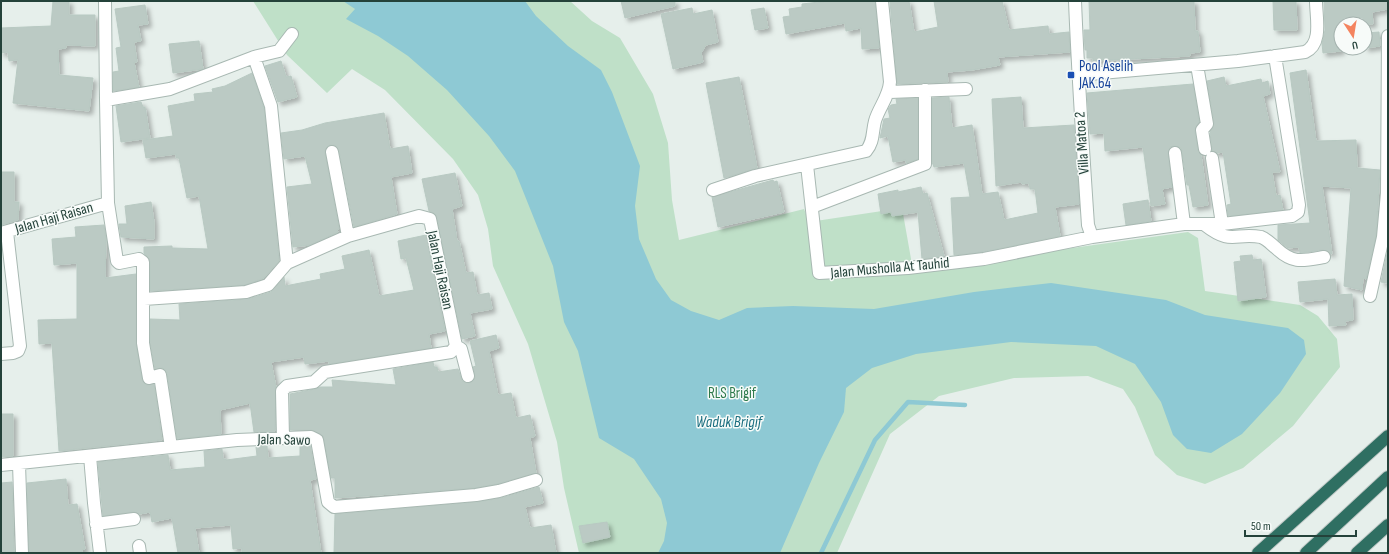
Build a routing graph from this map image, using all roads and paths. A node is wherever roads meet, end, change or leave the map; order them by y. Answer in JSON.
{"nodes":[{"id":1,"x":105,"y":1,"type":"edge"},
{"id":2,"x":882,"y":1,"type":"edge"},
{"id":3,"x":1075,"y":1,"type":"edge"},
{"id":4,"x":1316,"y":1,"type":"edge"},
{"id":5,"x":292,"y":34,"type":"dead end"},
{"id":6,"x":1388,"y":36,"type":"edge"},
{"id":7,"x":1275,"y":56,"type":"junction"},
{"id":8,"x":254,"y":57,"type":"junction"},
{"id":9,"x":1197,"y":65,"type":"junction"},
{"id":10,"x":1078,"y":75,"type":"junction"},
{"id":11,"x":966,"y":89,"type":"dead end"},
{"id":12,"x":926,"y":90,"type":"junction"},
{"id":13,"x":890,"y":92,"type":"junction"},
{"id":14,"x":1388,"y":95,"type":"edge"},
{"id":15,"x":106,"y":100,"type":"junction"},
{"id":16,"x":332,"y":152,"type":"dead end"},
{"id":17,"x":1175,"y":153,"type":"dead end"},
{"id":18,"x":807,"y":165,"type":"junction"},
{"id":19,"x":713,"y":190,"type":"dead end"},
{"id":20,"x":108,"y":203,"type":"junction"},
{"id":21,"x":812,"y":207,"type":"junction"},
{"id":22,"x":1184,"y":224,"type":"junction"},
{"id":23,"x":1222,"y":224,"type":"junction"},
{"id":24,"x":1205,"y":225,"type":"junction"},
{"id":25,"x":4,"y":232,"type":"edge"},
{"id":26,"x":348,"y":236,"type":"junction"},
{"id":27,"x":1092,"y":237,"type":"junction"},
{"id":28,"x":1324,"y":257,"type":"dead end"},
{"id":29,"x":287,"y":263,"type":"junction"},
{"id":30,"x":1370,"y":296,"type":"dead end"},
{"id":31,"x":144,"y":299,"type":"junction"},
{"id":32,"x":456,"y":346,"type":"junction"},
{"id":33,"x":1,"y":354,"type":"edge"},
{"id":34,"x":468,"y":376,"type":"dead end"},
{"id":35,"x":1388,"y":436,"type":"edge"},
{"id":36,"x":283,"y":438,"type":"junction"},
{"id":37,"x":171,"y":447,"type":"junction"},
{"id":38,"x":90,"y":456,"type":"junction"},
{"id":39,"x":19,"y":464,"type":"junction"},
{"id":40,"x":1,"y":465,"type":"edge"},
{"id":41,"x":1388,"y":478,"type":"edge"},
{"id":42,"x":536,"y":480,"type":"dead end"},
{"id":43,"x":134,"y":519,"type":"dead end"},
{"id":44,"x":96,"y":524,"type":"junction"},
{"id":45,"x":1388,"y":525,"type":"edge"},
{"id":46,"x":22,"y":553,"type":"edge"},
{"id":47,"x":100,"y":553,"type":"edge"},
{"id":48,"x":1258,"y":553,"type":"edge"},
{"id":49,"x":1306,"y":553,"type":"edge"},
{"id":50,"x":1357,"y":553,"type":"edge"}],
"edges":[{"from":1,"to":15,"type":"street","name":"Jalan Haji Raisan"},
{"from":2,"to":13,"type":"street"},
{"from":3,"to":10,"type":"street","name":"Villa Matoa 2"},
{"from":4,"to":7,"type":"street"},
{"from":5,"to":8,"type":"street"},
{"from":6,"to":14,"type":"street"},
{"from":7,"to":9,"type":"street"},
{"from":7,"to":23,"type":"street"},
{"from":8,"to":15,"type":"street"},
{"from":8,"to":29,"type":"street"},
{"from":9,"to":10,"type":"street"},
{"from":9,"to":23,"type":"street"},
{"from":10,"to":27,"type":"street","name":"Villa Matoa 2"},
{"from":11,"to":12,"type":"street"},
{"from":12,"to":13,"type":"street"},
{"from":12,"to":21,"type":"street"},
{"from":13,"to":18,"type":"street"},
{"from":14,"to":30,"type":"street"},
{"from":15,"to":20,"type":"street","name":"Jalan Haji Raisan"},
{"from":16,"to":26,"type":"street"},
{"from":17,"to":22,"type":"street"},
{"from":18,"to":19,"type":"street"},
{"from":18,"to":21,"type":"street","name":"Jalan Musholla At Tauhid"},
{"from":20,"to":25,"type":"street","name":"Jalan Haji Raisan"},
{"from":20,"to":31,"type":"street","name":"Jalan Haji Raisan"},
{"from":21,"to":27,"type":"street","name":"Jalan Musholla At Tauhid"},
{"from":22,"to":24,"type":"street"},
{"from":22,"to":27,"type":"street"},
{"from":23,"to":24,"type":"street"},
{"from":24,"to":28,"type":"street"},
{"from":25,"to":33,"type":"street"},
{"from":26,"to":29,"type":"street","name":"Jalan Haji Raisan"},
{"from":26,"to":32,"type":"street","name":"Jalan Haji Raisan"},
{"from":29,"to":31,"type":"street","name":"Jalan Haji Raisan"},
{"from":31,"to":37,"type":"street","name":"Jalan Haji Raisan"},
{"from":32,"to":34,"type":"street"},
{"from":32,"to":36,"type":"street"},
{"from":35,"to":48,"type":"highway"},
{"from":36,"to":37,"type":"street","name":"Jalan Sawo"},
{"from":36,"to":42,"type":"street","name":"Jalan Sawo"},
{"from":37,"to":38,"type":"street","name":"Jalan Sawo"},
{"from":38,"to":39,"type":"street","name":"Jalan Sawo"},
{"from":38,"to":44,"type":"street"},
{"from":39,"to":40,"type":"street","name":"Jalan Sawo"},
{"from":39,"to":46,"type":"street"},
{"from":41,"to":49,"type":"highway"},
{"from":43,"to":44,"type":"street"},
{"from":44,"to":47,"type":"street"},
{"from":45,"to":50,"type":"highway"}]}
